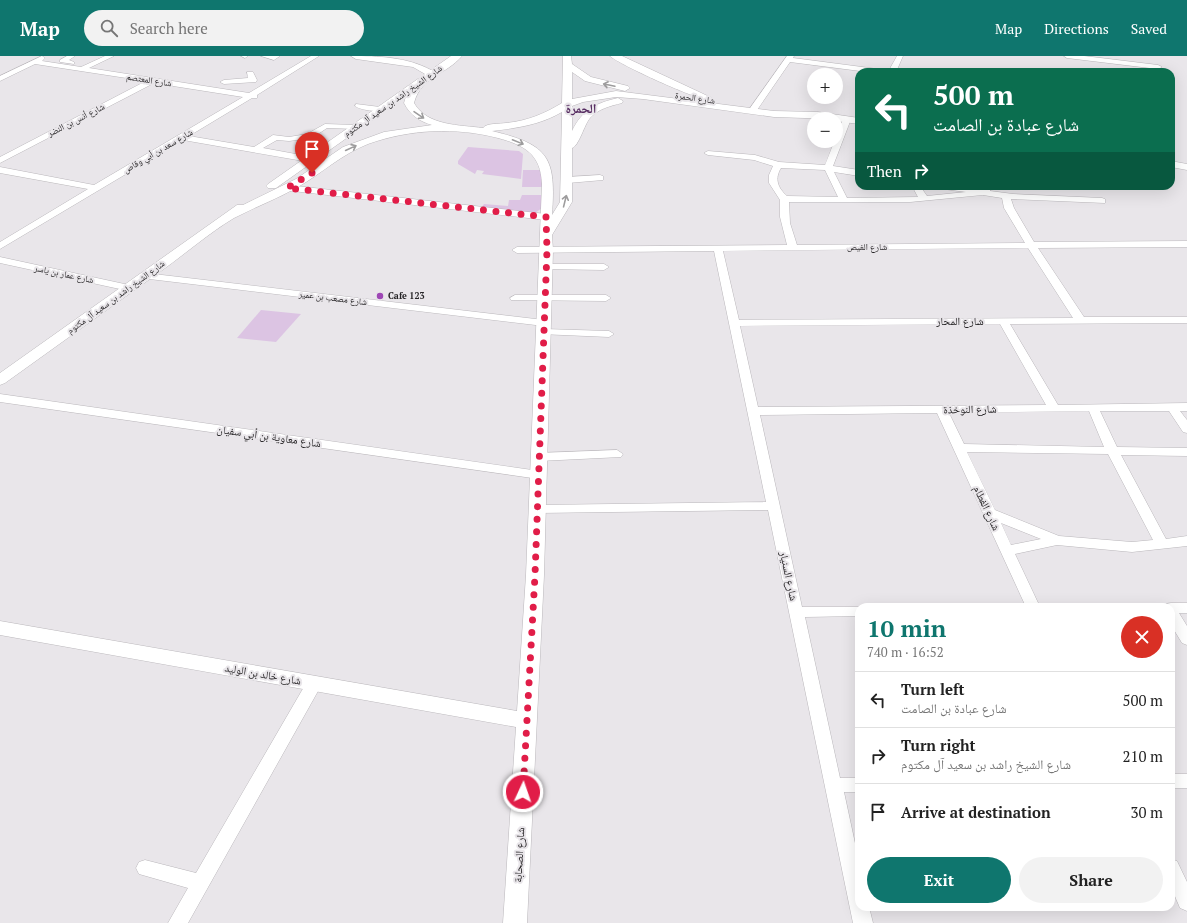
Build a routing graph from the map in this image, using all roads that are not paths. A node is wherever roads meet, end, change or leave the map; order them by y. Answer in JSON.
{"nodes":[{"id":1,"x":46,"y":56,"type":"edge"},
{"id":2,"x":72,"y":56,"type":"edge"},
{"id":3,"x":111,"y":56,"type":"edge"},
{"id":4,"x":264,"y":56,"type":"edge"},
{"id":5,"x":277,"y":56,"type":"edge"},
{"id":6,"x":316,"y":56,"type":"edge"},
{"id":7,"x":356,"y":56,"type":"edge"},
{"id":8,"x":392,"y":56,"type":"edge"},
{"id":9,"x":614,"y":56,"type":"edge"},
{"id":10,"x":900,"y":56,"type":"edge"},
{"id":11,"x":1067,"y":56,"type":"edge"},
{"id":12,"x":455,"y":57,"type":"edge"},
{"id":13,"x":790,"y":58,"type":"edge"},
{"id":14,"x":567,"y":61,"type":"edge"},
{"id":15,"x":35,"y":62,"type":"junction"},
{"id":16,"x":1158,"y":67,"type":"edge"},
{"id":17,"x":86,"y":68,"type":"junction"},
{"id":18,"x":858,"y":68,"type":"edge"},
{"id":19,"x":894,"y":68,"type":"edge"},
{"id":20,"x":0,"y":71,"type":"edge"},
{"id":21,"x":13,"y":73,"type":"junction"},
{"id":22,"x":432,"y":74,"type":"junction"},
{"id":23,"x":661,"y":78,"type":"junction"},
{"id":24,"x":0,"y":79,"type":"edge"},
{"id":25,"x":152,"y":80,"type":"junction"},
{"id":26,"x":223,"y":83,"type":"dead end"},
{"id":27,"x":272,"y":83,"type":"junction"},
{"id":28,"x":420,"y":84,"type":"junction"},
{"id":29,"x":640,"y":90,"type":"junction"},
{"id":30,"x":251,"y":96,"type":"junction"},
{"id":31,"x":656,"y":97,"type":"junction"},
{"id":32,"x":264,"y":98,"type":"dead end"},
{"id":33,"x":721,"y":102,"type":"junction"},
{"id":34,"x":567,"y":104,"type":"junction"},
{"id":35,"x":359,"y":106,"type":"dead end"},
{"id":36,"x":380,"y":109,"type":"junction"},
{"id":37,"x":754,"y":109,"type":"junction"},
{"id":38,"x":847,"y":119,"type":"junction"},
{"id":39,"x":855,"y":120,"type":"edge"},
{"id":40,"x":356,"y":127,"type":"junction"},
{"id":41,"x":465,"y":128,"type":"junction"},
{"id":42,"x":44,"y":129,"type":"dead end"},
{"id":43,"x":55,"y":131,"type":"junction"},
{"id":44,"x":182,"y":137,"type":"junction"},
{"id":45,"x":256,"y":149,"type":"junction"},
{"id":46,"x":708,"y":153,"type":"dead end"},
{"id":47,"x":568,"y":155,"type":"junction"},
{"id":48,"x":309,"y":159,"type":"junction"},
{"id":49,"x":0,"y":160,"type":"edge"},
{"id":50,"x":778,"y":165,"type":"junction"},
{"id":51,"x":1175,"y":165,"type":"edge"},
{"id":52,"x":1187,"y":167,"type":"edge"},
{"id":53,"x":828,"y":168,"type":"junction"},
{"id":54,"x":0,"y":170,"type":"edge"},
{"id":55,"x":855,"y":172,"type":"edge"},
{"id":56,"x":600,"y":178,"type":"dead end"},
{"id":57,"x":568,"y":180,"type":"junction"},
{"id":58,"x":273,"y":185,"type":"junction"},
{"id":59,"x":94,"y":188,"type":"junction"},
{"id":60,"x":287,"y":188,"type":"junction"},
{"id":61,"x":918,"y":190,"type":"edge"},
{"id":62,"x":982,"y":190,"type":"edge"},
{"id":63,"x":989,"y":190,"type":"edge"},
{"id":64,"x":1006,"y":196,"type":"junction"},
{"id":65,"x":785,"y":199,"type":"junction"},
{"id":66,"x":924,"y":199,"type":"junction"},
{"id":67,"x":844,"y":200,"type":"junction"},
{"id":68,"x":1102,"y":202,"type":"dead end"},
{"id":69,"x":232,"y":215,"type":"junction"},
{"id":70,"x":546,"y":242,"type":"junction"},
{"id":71,"x":1031,"y":245,"type":"junction"},
{"id":72,"x":1186,"y":245,"type":"edge"},
{"id":73,"x":0,"y":246,"type":"edge"},
{"id":74,"x":793,"y":247,"type":"junction"},
{"id":75,"x":718,"y":248,"type":"junction"},
{"id":76,"x":517,"y":250,"type":"dead end"},
{"id":77,"x":0,"y":260,"type":"edge"},
{"id":78,"x":604,"y":267,"type":"dead end"},
{"id":79,"x":145,"y":276,"type":"junction"},
{"id":80,"x":129,"y":288,"type":"junction"},
{"id":81,"x":515,"y":298,"type":"dead end"},
{"id":82,"x":545,"y":298,"type":"junction"},
{"id":83,"x":606,"y":298,"type":"dead end"},
{"id":84,"x":1081,"y":320,"type":"junction"},
{"id":85,"x":1187,"y":320,"type":"edge"},
{"id":86,"x":1004,"y":321,"type":"junction"},
{"id":87,"x":734,"y":323,"type":"junction"},
{"id":88,"x":544,"y":327,"type":"junction"},
{"id":89,"x":609,"y":334,"type":"dead end"},
{"id":90,"x":0,"y":380,"type":"edge"},
{"id":91,"x":0,"y":398,"type":"edge"},
{"id":92,"x":1172,"y":407,"type":"junction"},
{"id":93,"x":1187,"y":407,"type":"edge"},
{"id":94,"x":1054,"y":408,"type":"junction"},
{"id":95,"x":1093,"y":408,"type":"junction"},
{"id":96,"x":941,"y":409,"type":"junction"},
{"id":97,"x":753,"y":411,"type":"junction"},
{"id":98,"x":1187,"y":428,"type":"edge"},
{"id":99,"x":959,"y":448,"type":"junction"},
{"id":100,"x":1112,"y":450,"type":"junction"},
{"id":101,"x":1187,"y":452,"type":"edge"},
{"id":102,"x":617,"y":454,"type":"dead end"},
{"id":103,"x":539,"y":466,"type":"junction"},
{"id":104,"x":774,"y":506,"type":"junction"},
{"id":105,"x":537,"y":509,"type":"junction"},
{"id":106,"x":989,"y":513,"type":"junction"},
{"id":107,"x":1057,"y":540,"type":"junction"},
{"id":108,"x":1187,"y":541,"type":"edge"},
{"id":109,"x":1162,"y":545,"type":"junction"},
{"id":110,"x":1007,"y":551,"type":"junction"},
{"id":111,"x":1031,"y":603,"type":"edge"},
{"id":112,"x":1175,"y":608,"type":"edge"},
{"id":113,"x":1187,"y":608,"type":"edge"},
{"id":114,"x":855,"y":611,"type":"edge"},
{"id":115,"x":796,"y":612,"type":"junction"},
{"id":116,"x":1175,"y":619,"type":"edge"},
{"id":117,"x":0,"y":628,"type":"edge"},
{"id":118,"x":1187,"y":639,"type":"edge"},
{"id":119,"x":314,"y":684,"type":"junction"},
{"id":120,"x":527,"y":721,"type":"junction"},
{"id":121,"x":1175,"y":781,"type":"edge"},
{"id":122,"x":1187,"y":781,"type":"edge"},
{"id":123,"x":855,"y":784,"type":"edge"},
{"id":124,"x":834,"y":785,"type":"junction"},
{"id":125,"x":145,"y":868,"type":"dead end"},
{"id":126,"x":1175,"y":876,"type":"edge"},
{"id":127,"x":200,"y":884,"type":"junction"},
{"id":128,"x":855,"y":885,"type":"edge"},
{"id":129,"x":1187,"y":902,"type":"edge"},
{"id":130,"x":861,"y":911,"type":"edge"},
{"id":131,"x":178,"y":923,"type":"edge"},
{"id":132,"x":515,"y":923,"type":"edge"},
{"id":133,"x":863,"y":923,"type":"edge"}],
"edges":[{"from":1,"to":15,"type":"street"},
{"from":2,"to":17,"type":"street"},
{"from":3,"to":17,"type":"street"},
{"from":4,"to":5,"type":"street"},
{"from":6,"to":27,"type":"street","name":"شارع سعد بن أبي وقاص"},
{"from":7,"to":22,"type":"street"},
{"from":8,"to":12,"type":"street"},
{"from":9,"to":23,"type":"street"},
{"from":10,"to":19,"type":"street"},
{"from":11,"to":16,"type":"street"},
{"from":12,"to":22,"type":"street","name":"شارع الشيخ راشد بن سعيد آل مكتوم"},
{"from":13,"to":18,"type":"street"},
{"from":13,"to":37,"type":"street"},
{"from":29,"to":14,"type":"street","name":"شارع الحمرة","one_way":true},
{"from":14,"to":34,"type":"street"},
{"from":15,"to":17,"type":"street","name":"شارع المعتصم"},
{"from":15,"to":21,"type":"street"},
{"from":17,"to":25,"type":"street","name":"شارع المعتصم"},
{"from":20,"to":21,"type":"street"},
{"from":21,"to":24,"type":"street"},
{"from":22,"to":28,"type":"street","name":"شارع الشيخ راشد بن سعيد آل مكتوم"},
{"from":23,"to":29,"type":"street"},
{"from":23,"to":33,"type":"street"},
{"from":25,"to":30,"type":"street","name":"شارع المعتصم"},
{"from":25,"to":43,"type":"street","name":"شارع أنس بن النضر"},
{"from":26,"to":27,"type":"street"},
{"from":27,"to":30,"type":"street","name":"شارع سعد بن أبي وقاص"},
{"from":28,"to":36,"type":"street","name":"شارع الشيخ راشد بن سعيد آل مكتوم"},
{"from":28,"to":41,"type":"street","one_way":true},
{"from":29,"to":33,"type":"street","name":"شارع الحمرة"},
{"from":30,"to":32,"type":"street","name":"شارع المعتصم"},
{"from":30,"to":44,"type":"street","name":"شارع سعد بن أبي وقاص"},
{"from":31,"to":34,"type":"street","name":"شارع الحمرة"},
{"from":31,"to":37,"type":"street","name":"شارع الحمرة"},
{"from":31,"to":47,"type":"street"},
{"from":33,"to":37,"type":"street","name":"شارع الحمرة"},
{"from":34,"to":41,"type":"street","name":"شارع الحمرة"},
{"from":34,"to":47,"type":"street"},
{"from":35,"to":36,"type":"street"},
{"from":36,"to":40,"type":"street","name":"شارع الشيخ راشد بن سعيد آل مكتوم"},
{"from":37,"to":38,"type":"street","name":"شارع الحمرة"},
{"from":38,"to":39,"type":"street","name":"شارع الحمرة"},
{"from":38,"to":53,"type":"street"},
{"from":40,"to":45,"type":"street"},
{"from":40,"to":48,"type":"street","name":"شارع الشيخ راشد بن سعيد آل مكتوم"},
{"from":60,"to":41,"type":"street","name":"شارع الشيخ راشد بن سعيد آل مكتوم","one_way":true},
{"from":41,"to":70,"type":"street","name":"شارع الشيخ راشد بن سعيد آل مكتوم","one_way":true},
{"from":42,"to":43,"type":"street"},
{"from":43,"to":49,"type":"street","name":"شارع أنس بن النضر"},
{"from":44,"to":45,"type":"street"},
{"from":44,"to":59,"type":"street","name":"شارع سعد بن أبي وقاص"},
{"from":45,"to":48,"type":"street"},
{"from":46,"to":50,"type":"street"},
{"from":47,"to":57,"type":"street"},
{"from":48,"to":58,"type":"street","name":"شارع الشيخ راشد بن سعيد آل مكتوم"},
{"from":50,"to":53,"type":"street"},
{"from":50,"to":65,"type":"street"},
{"from":51,"to":52,"type":"street"},
{"from":53,"to":55,"type":"street"},
{"from":53,"to":67,"type":"street"},
{"from":54,"to":59,"type":"street"},
{"from":56,"to":57,"type":"street"},
{"from":70,"to":57,"type":"street","one_way":true},
{"from":58,"to":60,"type":"street"},
{"from":58,"to":69,"type":"street","name":"شارع الشيخ راشد بن سعيد آل مكتوم"},
{"from":59,"to":73,"type":"street","name":"شارع سعد بن أبي وقاص"},
{"from":60,"to":69,"type":"street","name":"شارع الشيخ راشد بن سعيد آل مكتوم"},
{"from":60,"to":70,"type":"street"},
{"from":61,"to":66,"type":"street"},
{"from":62,"to":66,"type":"street"},
{"from":63,"to":64,"type":"street"},
{"from":64,"to":68,"type":"street"},
{"from":64,"to":71,"type":"street"},
{"from":65,"to":67,"type":"street"},
{"from":65,"to":74,"type":"street"},
{"from":66,"to":67,"type":"street"},
{"from":69,"to":79,"type":"street","name":"شارع الشيخ راشد بن سعيد آل مكتوم"},
{"from":70,"to":75,"type":"street","name":"شارع الغيص"},
{"from":70,"to":76,"type":"street"},
{"from":70,"to":78,"type":"street"},
{"from":70,"to":82,"type":"street","name":"شارع الصحابة"},
{"from":71,"to":72,"type":"street","name":"شارع الغيص"},
{"from":71,"to":74,"type":"street","name":"شارع الغيص"},
{"from":71,"to":84,"type":"street"},
{"from":74,"to":75,"type":"street","name":"شارع الغيص"},
{"from":75,"to":87,"type":"street","name":"شارع السنيار"},
{"from":77,"to":80,"type":"street","name":"شارع عمار بن ياسر"},
{"from":79,"to":80,"type":"street","name":"شارع الشيخ راشد بن سعيد آل مكتوم"},
{"from":79,"to":88,"type":"street","name":"شارع مصعب بن عمير"},
{"from":80,"to":90,"type":"street","name":"شارع الشيخ راشد بن سعيد آل مكتوم"},
{"from":81,"to":82,"type":"street"},
{"from":82,"to":83,"type":"street"},
{"from":82,"to":88,"type":"street","name":"شارع الصحابة"},
{"from":84,"to":85,"type":"street","name":"شارع المحار"},
{"from":84,"to":86,"type":"street","name":"شارع المحار"},
{"from":86,"to":87,"type":"street","name":"شارع المحار"},
{"from":86,"to":94,"type":"street"},
{"from":87,"to":97,"type":"street","name":"شارع السنيار"},
{"from":88,"to":89,"type":"street","name":"شارع مصعب بن عمير"},
{"from":88,"to":103,"type":"street","name":"شارع الصحابة"},
{"from":91,"to":103,"type":"street","name":"شارع معاوية بن أبي سفيان"},
{"from":92,"to":93,"type":"street","name":"شارع النوخذة"},
{"from":92,"to":95,"type":"street","name":"شارع النوخذة"},
{"from":92,"to":98,"type":"street"},
{"from":94,"to":95,"type":"street","name":"شارع النوخذة"},
{"from":94,"to":96,"type":"street","name":"شارع النوخذة"},
{"from":95,"to":100,"type":"street"},
{"from":96,"to":97,"type":"street","name":"شارع النوخذة"},
{"from":96,"to":99,"type":"street","name":"شارع الفطام"},
{"from":97,"to":104,"type":"street","name":"شارع السنيار"},
{"from":99,"to":100,"type":"street"},
{"from":99,"to":106,"type":"street","name":"شارع الفطام"},
{"from":100,"to":101,"type":"street"},
{"from":100,"to":109,"type":"street"},
{"from":102,"to":103,"type":"street","name":"شارع معاوية بن أبي سفيان"},
{"from":103,"to":105,"type":"street","name":"شارع الصحابة"},
{"from":104,"to":105,"type":"street"},
{"from":104,"to":115,"type":"street","name":"شارع السنيار"},
{"from":105,"to":120,"type":"street","name":"شارع الصحابة"},
{"from":106,"to":107,"type":"street"},
{"from":106,"to":110,"type":"street","name":"شارع الفطام"},
{"from":107,"to":109,"type":"street"},
{"from":107,"to":110,"type":"street"},
{"from":108,"to":109,"type":"street"},
{"from":110,"to":111,"type":"street","name":"شارع الفطام"},
{"from":112,"to":113,"type":"street"},
{"from":114,"to":115,"type":"street"},
{"from":115,"to":124,"type":"street","name":"شارع السنيار"},
{"from":116,"to":118,"type":"street"},
{"from":117,"to":119,"type":"street","name":"شارع خالد بن الوليد"},
{"from":119,"to":120,"type":"street","name":"شارع خالد بن الوليد"},
{"from":119,"to":127,"type":"street"},
{"from":120,"to":132,"type":"street","name":"شارع الصحابة"},
{"from":121,"to":122,"type":"street"},
{"from":123,"to":124,"type":"street"},
{"from":124,"to":128,"type":"street","name":"شارع السنيار"},
{"from":125,"to":127,"type":"street"},
{"from":126,"to":129,"type":"street"},
{"from":127,"to":131,"type":"street"},
{"from":130,"to":133,"type":"street"}]}
